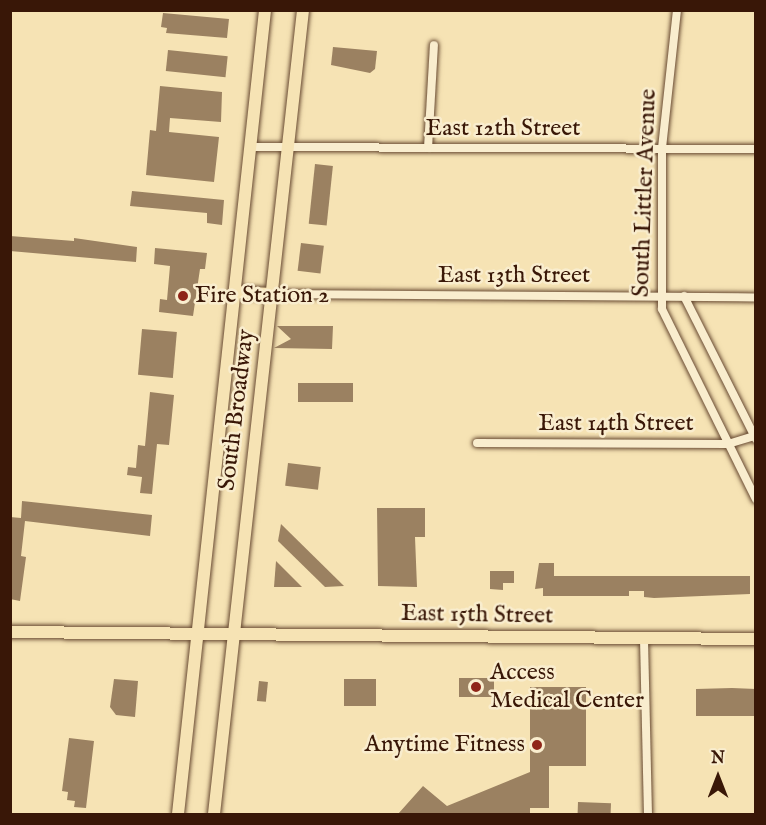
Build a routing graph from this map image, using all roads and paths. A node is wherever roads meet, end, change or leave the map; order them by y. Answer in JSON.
{"nodes":[{"id":1,"x":265,"y":10,"type":"edge"},
{"id":2,"x":303,"y":10,"type":"edge"},
{"id":3,"x":677,"y":10,"type":"edge"},
{"id":4,"x":434,"y":45,"type":"dead end"},
{"id":5,"x":251,"y":147,"type":"junction"},
{"id":6,"x":288,"y":147,"type":"junction"},
{"id":7,"x":428,"y":148,"type":"junction"},
{"id":8,"x":662,"y":149,"type":"junction"},
{"id":9,"x":756,"y":149,"type":"edge"},
{"id":10,"x":235,"y":292,"type":"junction"},
{"id":11,"x":272,"y":294,"type":"junction"},
{"id":12,"x":684,"y":296,"type":"junction"},
{"id":13,"x":661,"y":297,"type":"junction"},
{"id":14,"x":756,"y":297,"type":"edge"},
{"id":15,"x":755,"y":438,"type":"edge"},
{"id":16,"x":477,"y":443,"type":"dead end"},
{"id":17,"x":728,"y":444,"type":"junction"},
{"id":18,"x":756,"y":499,"type":"edge"},
{"id":19,"x":10,"y":632,"type":"edge"},
{"id":20,"x":197,"y":633,"type":"junction"},
{"id":21,"x":233,"y":633,"type":"junction"},
{"id":22,"x":644,"y":639,"type":"junction"},
{"id":23,"x":756,"y":639,"type":"edge"},
{"id":24,"x":178,"y":814,"type":"edge"},
{"id":25,"x":214,"y":814,"type":"edge"},
{"id":26,"x":648,"y":814,"type":"edge"}],
"edges":[{"from":1,"to":5,"type":"main road","name":"South Broadway"},
{"from":2,"to":6,"type":"main road","name":"South Broadway"},
{"from":3,"to":8,"type":"street","name":"South Littler Avenue"},
{"from":4,"to":7,"type":"street"},
{"from":5,"to":6,"type":"street","name":"East 12th Street"},
{"from":5,"to":10,"type":"main road","name":"South Broadway"},
{"from":6,"to":7,"type":"street","name":"East 12th Street"},
{"from":6,"to":11,"type":"main road","name":"South Broadway"},
{"from":7,"to":8,"type":"street","name":"East 12th Street"},
{"from":8,"to":9,"type":"street","name":"East 12th Street"},
{"from":8,"to":13,"type":"street","name":"South Littler Avenue"},
{"from":10,"to":11,"type":"main road"},
{"from":10,"to":20,"type":"main road","name":"South Broadway"},
{"from":11,"to":13,"type":"street","name":"East 13th Street"},
{"from":11,"to":21,"type":"main road","name":"South Broadway"},
{"from":12,"to":13,"type":"street","name":"East 13th Street"},
{"from":12,"to":14,"type":"street","name":"East 13th Street"},
{"from":12,"to":15,"type":"street","name":"South Littler Avenue"},
{"from":13,"to":17,"type":"street","name":"South Littler Avenue"},
{"from":15,"to":17,"type":"street","name":"East 14th Street"},
{"from":16,"to":17,"type":"street","name":"East 14th Street"},
{"from":17,"to":18,"type":"street","name":"South Littler Avenue"},
{"from":19,"to":20,"type":"main road","name":"East 15th Street"},
{"from":20,"to":21,"type":"main road","name":"East 15th Street"},
{"from":20,"to":24,"type":"main road","name":"South Broadway"},
{"from":21,"to":22,"type":"main road","name":"East 15th Street"},
{"from":21,"to":25,"type":"main road","name":"South Broadway"},
{"from":22,"to":23,"type":"main road","name":"East 15th Street"},
{"from":22,"to":26,"type":"street"}]}
